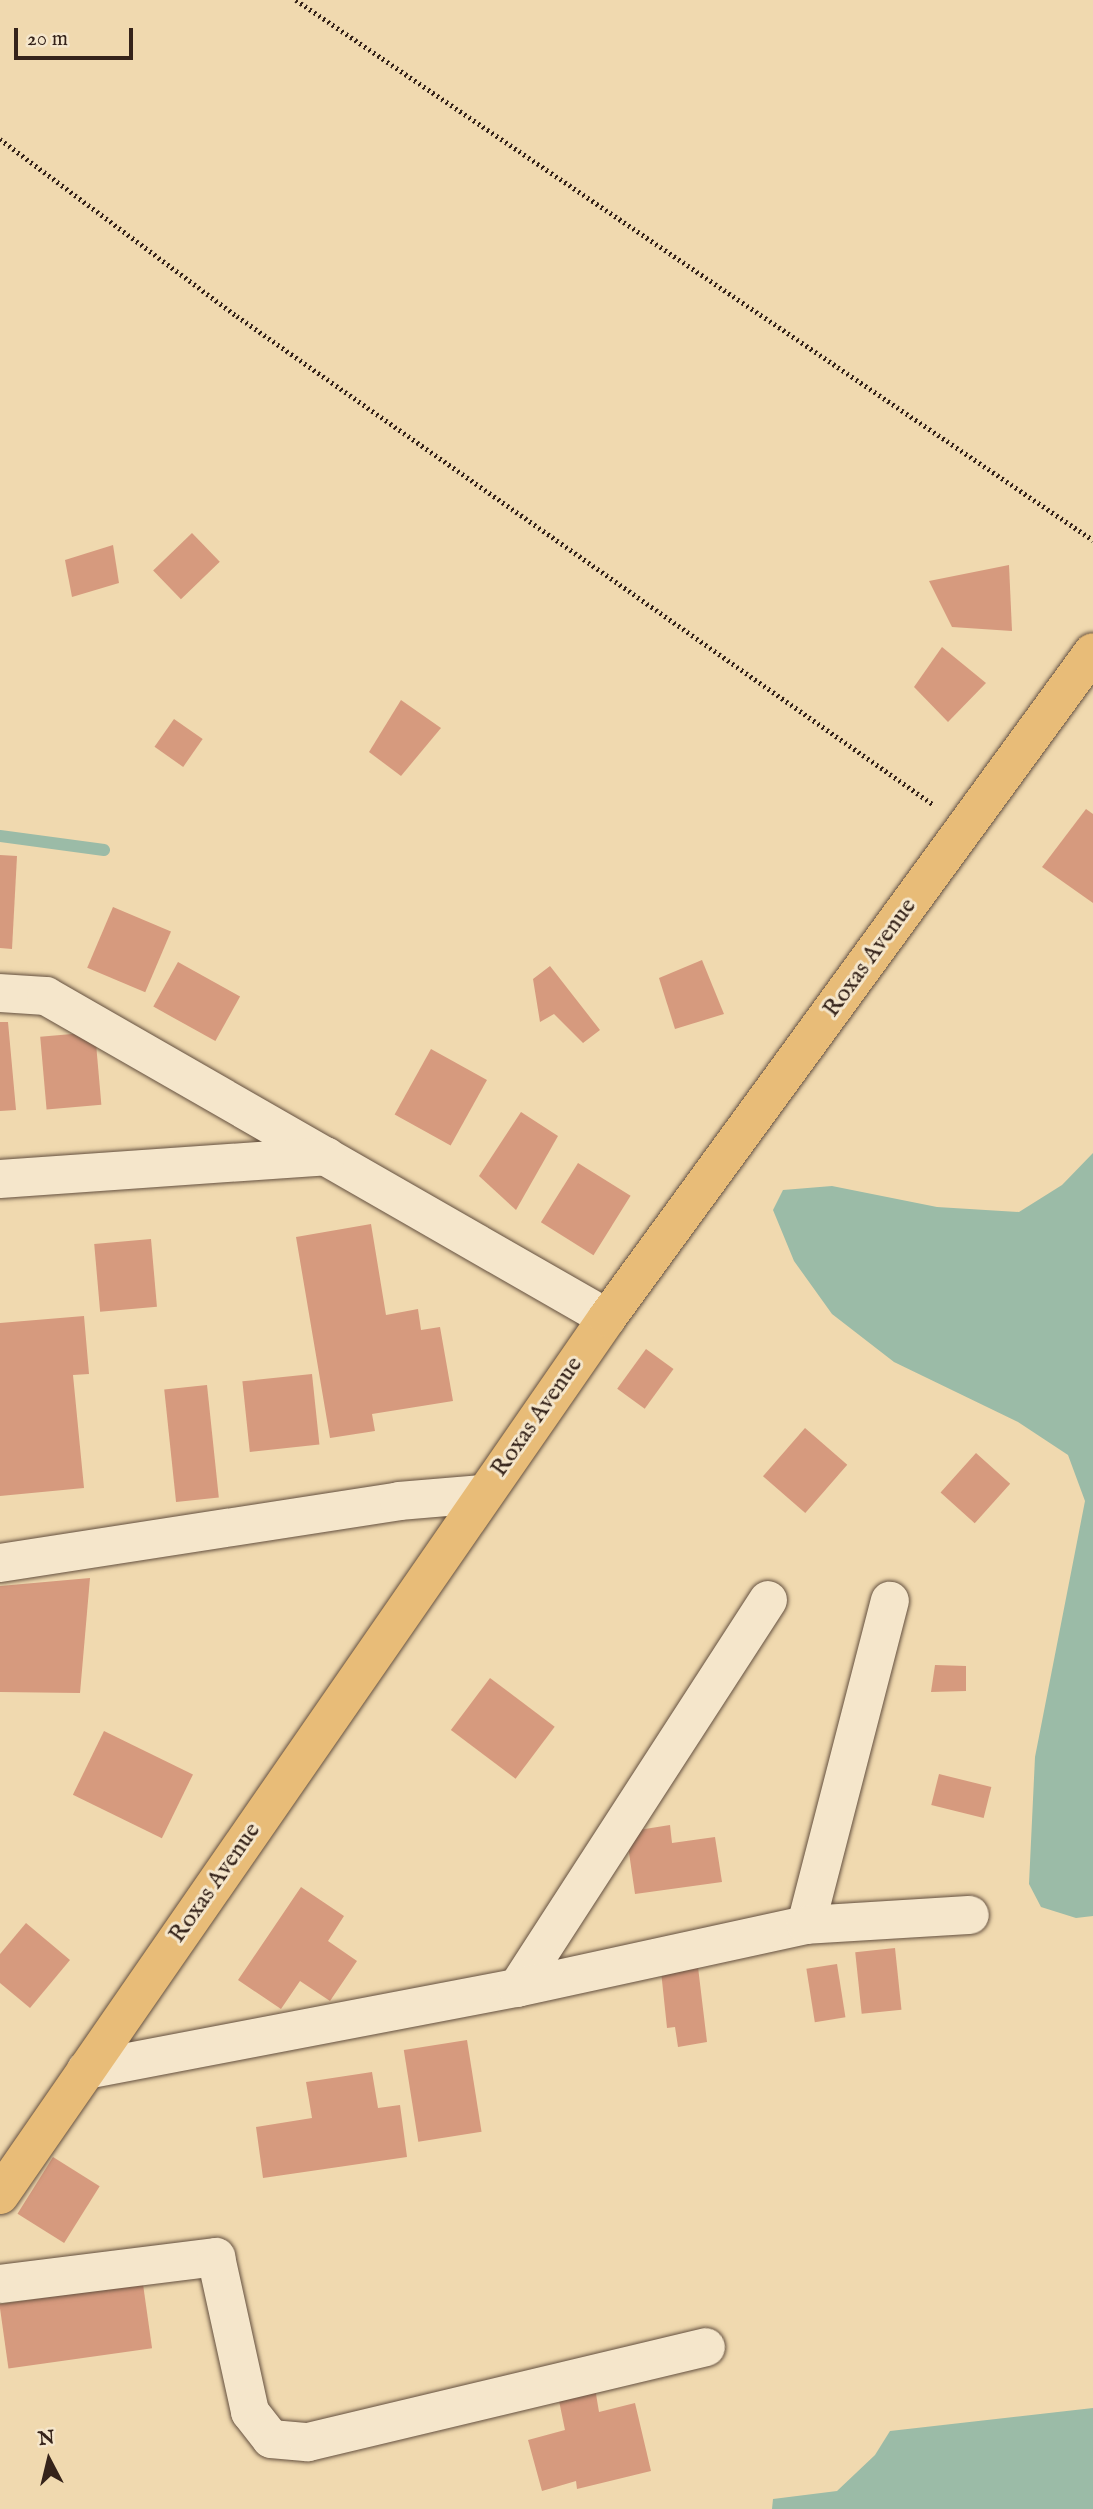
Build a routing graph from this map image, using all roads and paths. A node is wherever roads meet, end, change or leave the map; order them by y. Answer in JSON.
{"nodes":[{"id":1,"x":296,"y":0,"type":"edge"},
{"id":2,"x":0,"y":139,"type":"edge"},
{"id":3,"x":1093,"y":540,"type":"edge"},
{"id":4,"x":1093,"y":652,"type":"edge"},
{"id":5,"x":966,"y":827,"type":"junction"},
{"id":6,"x":0,"y":993,"type":"edge"},
{"id":7,"x":326,"y":1156,"type":"junction"},
{"id":8,"x":0,"y":1179,"type":"edge"},
{"id":9,"x":607,"y":1318,"type":"junction"},
{"id":10,"x":483,"y":1494,"type":"junction"},
{"id":11,"x":0,"y":1563,"type":"edge"},
{"id":12,"x":768,"y":1600,"type":"dead end"},
{"id":13,"x":890,"y":1601,"type":"dead end"},
{"id":14,"x":970,"y":1915,"type":"dead end"},
{"id":15,"x":806,"y":1925,"type":"junction"},
{"id":16,"x":517,"y":1988,"type":"junction"},
{"id":17,"x":86,"y":2070,"type":"junction"},
{"id":18,"x":0,"y":2195,"type":"edge"},
{"id":19,"x":0,"y":2284,"type":"edge"},
{"id":20,"x":706,"y":2347,"type":"dead end"}],
"edges":[{"from":1,"to":3,"type":"path"},
{"from":2,"to":5,"type":"path"},
{"from":4,"to":5,"type":"main road","name":"Roxas Avenue"},
{"from":5,"to":9,"type":"main road","name":"Roxas Avenue"},
{"from":6,"to":7,"type":"street"},
{"from":7,"to":8,"type":"street"},
{"from":7,"to":9,"type":"street"},
{"from":9,"to":10,"type":"main road","name":"Roxas Avenue"},
{"from":10,"to":11,"type":"street"},
{"from":10,"to":17,"type":"main road","name":"Roxas Avenue"},
{"from":12,"to":16,"type":"street"},
{"from":13,"to":15,"type":"street"},
{"from":14,"to":15,"type":"street"},
{"from":15,"to":16,"type":"street"},
{"from":16,"to":17,"type":"street"},
{"from":17,"to":18,"type":"main road","name":"Roxas Avenue"},
{"from":19,"to":20,"type":"street"}]}
